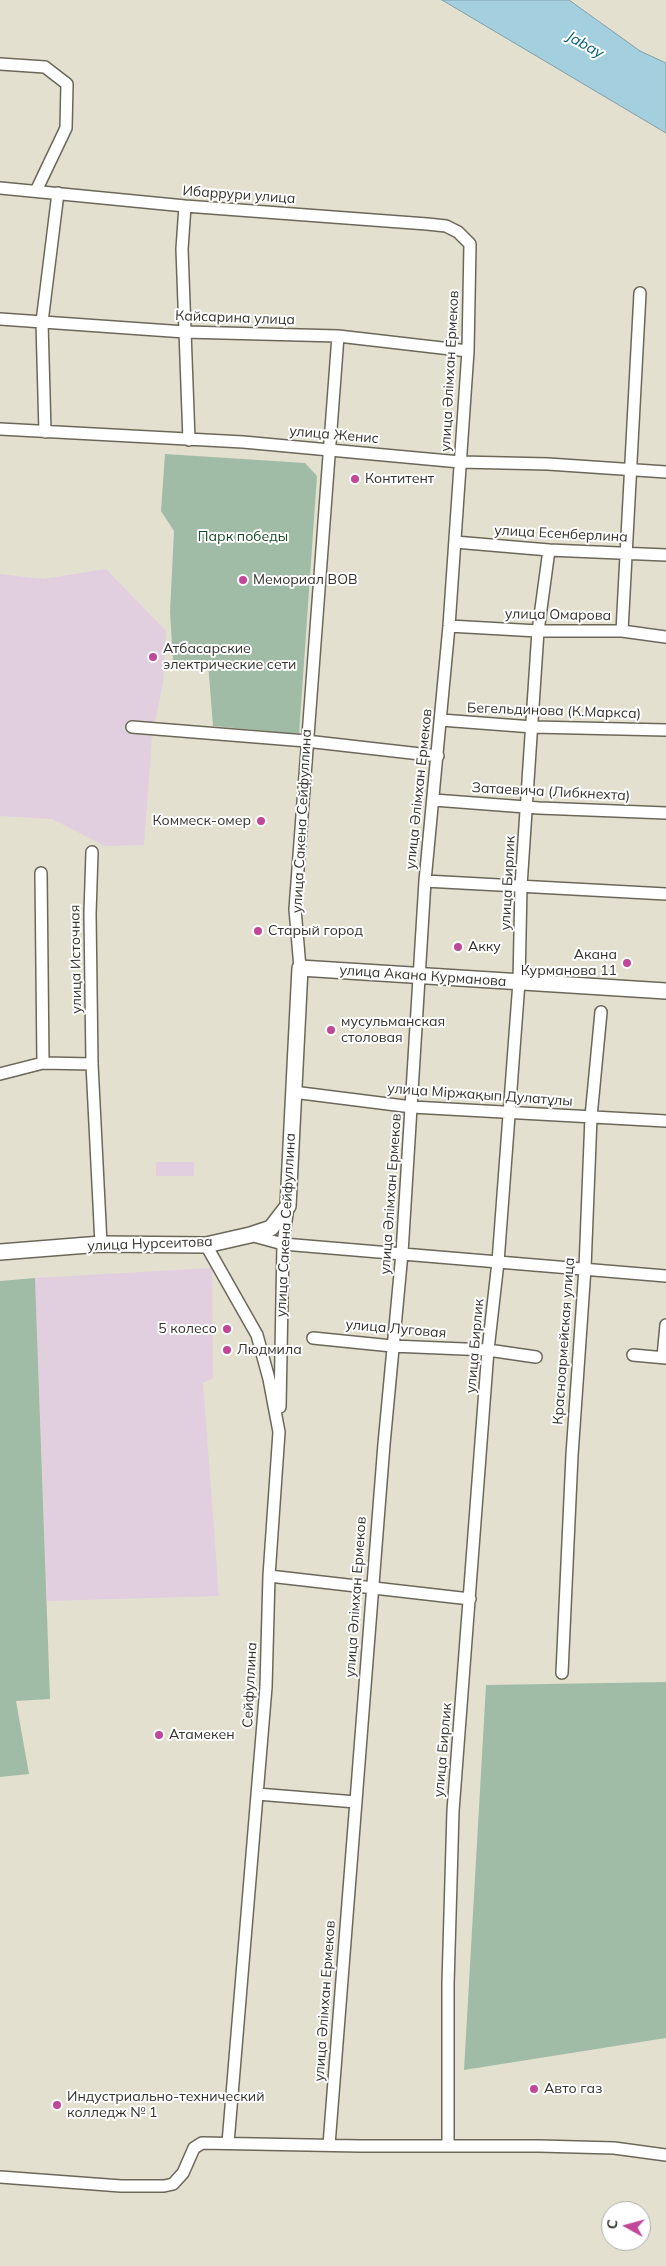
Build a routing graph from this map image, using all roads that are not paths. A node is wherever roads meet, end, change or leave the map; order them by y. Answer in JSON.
{"nodes":[{"id":1,"x":0,"y":64,"type":"edge"},
{"id":2,"x":0,"y":188,"type":"edge"},
{"id":3,"x":36,"y":191,"type":"junction"},
{"id":4,"x":58,"y":193,"type":"junction"},
{"id":5,"x":186,"y":206,"type":"junction"},
{"id":6,"x":470,"y":244,"type":"joint"},
{"id":7,"x":640,"y":293,"type":"dead end"},
{"id":8,"x":0,"y":319,"type":"edge"},
{"id":9,"x":42,"y":322,"type":"junction"},
{"id":10,"x":185,"y":332,"type":"junction"},
{"id":11,"x":338,"y":336,"type":"junction"},
{"id":12,"x":468,"y":352,"type":"junction"},
{"id":13,"x":0,"y":429,"type":"edge"},
{"id":14,"x":45,"y":432,"type":"junction"},
{"id":15,"x":189,"y":440,"type":"junction"},
{"id":16,"x":328,"y":449,"type":"junction"},
{"id":17,"x":460,"y":462,"type":"junction"},
{"id":18,"x":630,"y":470,"type":"junction"},
{"id":19,"x":666,"y":472,"type":"edge"},
{"id":20,"x":455,"y":542,"type":"junction"},
{"id":21,"x":549,"y":550,"type":"junction"},
{"id":22,"x":625,"y":553,"type":"junction"},
{"id":23,"x":666,"y":556,"type":"edge"},
{"id":24,"x":449,"y":626,"type":"junction"},
{"id":25,"x":538,"y":631,"type":"junction"},
{"id":26,"x":622,"y":632,"type":"junction"},
{"id":27,"x":666,"y":637,"type":"edge"},
{"id":28,"x":441,"y":720,"type":"junction"},
{"id":29,"x":132,"y":727,"type":"dead end"},
{"id":30,"x":533,"y":727,"type":"junction"},
{"id":31,"x":666,"y":730,"type":"edge"},
{"id":32,"x":306,"y":741,"type":"junction"},
{"id":33,"x":438,"y":756,"type":"junction"},
{"id":34,"x":434,"y":800,"type":"junction"},
{"id":35,"x":527,"y":808,"type":"junction"},
{"id":36,"x":666,"y":813,"type":"edge"},
{"id":37,"x":92,"y":852,"type":"dead end"},
{"id":38,"x":42,"y":873,"type":"dead end"},
{"id":39,"x":425,"y":881,"type":"junction"},
{"id":40,"x":521,"y":886,"type":"junction"},
{"id":41,"x":666,"y":894,"type":"edge"},
{"id":42,"x":300,"y":968,"type":"junction"},
{"id":43,"x":419,"y":975,"type":"junction"},
{"id":44,"x":519,"y":982,"type":"junction"},
{"id":45,"x":666,"y":991,"type":"edge"},
{"id":46,"x":601,"y":1012,"type":"dead end"},
{"id":47,"x":43,"y":1063,"type":"junction"},
{"id":48,"x":92,"y":1064,"type":"junction"},
{"id":49,"x":0,"y":1074,"type":"edge"},
{"id":50,"x":293,"y":1092,"type":"junction"},
{"id":51,"x":412,"y":1107,"type":"junction"},
{"id":52,"x":508,"y":1112,"type":"junction"},
{"id":53,"x":591,"y":1117,"type":"junction"},
{"id":54,"x":666,"y":1121,"type":"edge"},
{"id":55,"x":288,"y":1206,"type":"junction"},
{"id":56,"x":250,"y":1235,"type":"junction"},
{"id":57,"x":101,"y":1244,"type":"junction"},
{"id":58,"x":206,"y":1244,"type":"junction"},
{"id":59,"x":283,"y":1244,"type":"junction"},
{"id":60,"x":0,"y":1252,"type":"edge"},
{"id":61,"x":402,"y":1253,"type":"junction"},
{"id":62,"x":498,"y":1262,"type":"junction"},
{"id":63,"x":585,"y":1268,"type":"junction"},
{"id":64,"x":666,"y":1276,"type":"edge"},
{"id":65,"x":666,"y":1325,"type":"edge"},
{"id":66,"x":313,"y":1338,"type":"dead end"},
{"id":67,"x":392,"y":1346,"type":"junction"},
{"id":68,"x":488,"y":1350,"type":"junction"},
{"id":69,"x":633,"y":1355,"type":"dead end"},
{"id":70,"x":536,"y":1358,"type":"dead end"},
{"id":71,"x":665,"y":1358,"type":"edge"},
{"id":72,"x":279,"y":1432,"type":"junction"},
{"id":73,"x":269,"y":1576,"type":"junction"},
{"id":74,"x":372,"y":1588,"type":"junction"},
{"id":75,"x":470,"y":1599,"type":"junction"},
{"id":76,"x":562,"y":1673,"type":"dead end"},
{"id":77,"x":257,"y":1794,"type":"junction"},
{"id":78,"x":356,"y":1802,"type":"junction"},
{"id":79,"x":228,"y":2143,"type":"junction"},
{"id":80,"x":329,"y":2145,"type":"junction"},
{"id":81,"x":448,"y":2145,"type":"junction"},
{"id":82,"x":666,"y":2156,"type":"edge"},
{"id":83,"x":0,"y":2177,"type":"edge"}],
"edges":[{"from":1,"to":3,"type":"street"},
{"from":2,"to":3,"type":"street","name":"Ибаррури улица"},
{"from":3,"to":4,"type":"street","name":"Ибаррури улица"},
{"from":4,"to":5,"type":"street","name":"Ибаррури улица"},
{"from":4,"to":9,"type":"street"},
{"from":5,"to":6,"type":"street","name":"Ибаррури улица"},
{"from":5,"to":10,"type":"street"},
{"from":6,"to":12,"type":"street","name":"улица Әлімхан Ермеков"},
{"from":7,"to":18,"type":"street"},
{"from":8,"to":9,"type":"street","name":"Кайсарина улица"},
{"from":9,"to":10,"type":"street","name":"Кайсарина улица"},
{"from":9,"to":14,"type":"street"},
{"from":10,"to":11,"type":"street","name":"Кайсарина улица"},
{"from":10,"to":15,"type":"street"},
{"from":11,"to":12,"type":"street","name":"Кайсарина улица"},
{"from":11,"to":16,"type":"street","name":"улица Сакена Сейфуллина"},
{"from":12,"to":17,"type":"street","name":"улица Әлімхан Ермеков"},
{"from":13,"to":14,"type":"street","name":"улица Женис"},
{"from":14,"to":15,"type":"street","name":"улица Женис"},
{"from":15,"to":16,"type":"street","name":"улица Женис"},
{"from":16,"to":17,"type":"street","name":"улица Женис"},
{"from":16,"to":32,"type":"street","name":"улица Сакена Сейфуллина"},
{"from":17,"to":18,"type":"street","name":"улица Женис"},
{"from":17,"to":20,"type":"street","name":"улица Әлімхан Ермеков"},
{"from":18,"to":19,"type":"street","name":"улица Женис"},
{"from":18,"to":22,"type":"street"},
{"from":20,"to":21,"type":"street","name":"улица Есенберлина"},
{"from":20,"to":24,"type":"street","name":"улица Әлімхан Ермеков"},
{"from":21,"to":22,"type":"street","name":"улица Есенберлина"},
{"from":21,"to":25,"type":"street","name":"улица Бирлик"},
{"from":22,"to":23,"type":"street","name":"улица Есенберлина"},
{"from":22,"to":26,"type":"street"},
{"from":24,"to":25,"type":"street","name":"улица Омарова"},
{"from":24,"to":28,"type":"street","name":"улица Әлімхан Ермеков"},
{"from":25,"to":26,"type":"street","name":"улица Омарова"},
{"from":25,"to":30,"type":"street","name":"улица Бирлик"},
{"from":26,"to":27,"type":"street","name":"улица Омарова"},
{"from":28,"to":30,"type":"street","name":"Бегельдинова (К.Маркса)"},
{"from":28,"to":33,"type":"street","name":"улица Әлімхан Ермеков"},
{"from":29,"to":32,"type":"street"},
{"from":30,"to":31,"type":"street","name":"Бегельдинова (К.Маркса)"},
{"from":30,"to":35,"type":"street","name":"улица Бирлик"},
{"from":32,"to":33,"type":"street"},
{"from":32,"to":42,"type":"street","name":"улица Сакена Сейфуллина"},
{"from":33,"to":34,"type":"street","name":"улица Әлімхан Ермеков"},
{"from":34,"to":35,"type":"street","name":"Затаевича (Либкнехта)"},
{"from":34,"to":39,"type":"street","name":"улица Әлімхан Ермеков"},
{"from":35,"to":36,"type":"street","name":"Затаевича (Либкнехта)"},
{"from":35,"to":40,"type":"street","name":"улица Бирлик"},
{"from":37,"to":48,"type":"street","name":"улица Источная"},
{"from":38,"to":47,"type":"street"},
{"from":39,"to":40,"type":"street"},
{"from":39,"to":43,"type":"street","name":"улица Әлімхан Ермеков"},
{"from":40,"to":41,"type":"street"},
{"from":40,"to":44,"type":"street","name":"улица Бирлик"},
{"from":42,"to":43,"type":"main road","name":"улица Акана Курманова"},
{"from":42,"to":50,"type":"main road","name":"улица Сакена Сейфуллина"},
{"from":43,"to":44,"type":"main road","name":"улица Акана Курманова"},
{"from":43,"to":51,"type":"street","name":"улица Әлімхан Ермеков"},
{"from":44,"to":45,"type":"main road","name":"улица Акана Курманова"},
{"from":44,"to":52,"type":"street","name":"улица Бирлик"},
{"from":46,"to":53,"type":"street","name":"Красноармейская улица"},
{"from":47,"to":48,"type":"street"},
{"from":47,"to":49,"type":"street"},
{"from":48,"to":57,"type":"street","name":"улица Источная"},
{"from":50,"to":51,"type":"street","name":"улица Міржақып Дулатұлы"},
{"from":50,"to":55,"type":"main road","name":"улица Сакена Сейфуллина"},
{"from":51,"to":52,"type":"street","name":"улица Міржақып Дулатұлы"},
{"from":51,"to":61,"type":"street","name":"улица Әлімхан Ермеков"},
{"from":52,"to":53,"type":"street","name":"улица Міржақып Дулатұлы"},
{"from":52,"to":62,"type":"street","name":"улица Бирлик"},
{"from":53,"to":54,"type":"street","name":"улица Міржақып Дулатұлы"},
{"from":53,"to":63,"type":"street","name":"Красноармейская улица"},
{"from":55,"to":56,"type":"main road","name":"улица Нурсеитова"},
{"from":55,"to":59,"type":"street","name":"улица Сакена Сейфуллина"},
{"from":56,"to":58,"type":"main road","name":"улица Нурсеитова"},
{"from":56,"to":59,"type":"street"},
{"from":57,"to":58,"type":"main road","name":"улица Нурсеитова"},
{"from":57,"to":60,"type":"main road","name":"улица Нурсеитова"},
{"from":58,"to":72,"type":"street","name":"Сейфуллина"},
{"from":59,"to":61,"type":"street"},
{"from":59,"to":72,"type":"street","name":"улица Сакена Сейфуллина"},
{"from":61,"to":62,"type":"street"},
{"from":61,"to":67,"type":"street","name":"улица Әлімхан Ермеков"},
{"from":62,"to":63,"type":"street"},
{"from":62,"to":68,"type":"street","name":"улица Бирлик"},
{"from":63,"to":64,"type":"street"},
{"from":63,"to":76,"type":"street","name":"Красноармейская улица"},
{"from":65,"to":71,"type":"street"},
{"from":66,"to":67,"type":"street","name":"улица Луговая"},
{"from":67,"to":68,"type":"street","name":"улица Луговая"},
{"from":67,"to":74,"type":"street","name":"улица Әлімхан Ермеков"},
{"from":68,"to":70,"type":"street","name":"улица Луговая"},
{"from":68,"to":75,"type":"street","name":"улица Бирлик"},
{"from":69,"to":71,"type":"street"},
{"from":72,"to":73,"type":"street","name":"Сейфуллина"},
{"from":73,"to":74,"type":"street"},
{"from":73,"to":77,"type":"street","name":"Сейфуллина"},
{"from":74,"to":75,"type":"street"},
{"from":74,"to":78,"type":"street","name":"улица Әлімхан Ермеков"},
{"from":75,"to":81,"type":"street","name":"улица Бирлик"},
{"from":77,"to":78,"type":"street"},
{"from":77,"to":79,"type":"street","name":"Сейфуллина"},
{"from":78,"to":80,"type":"street","name":"улица Әлімхан Ермеков"},
{"from":79,"to":80,"type":"street"},
{"from":79,"to":83,"type":"street"},
{"from":80,"to":81,"type":"street"},
{"from":81,"to":82,"type":"street"}]}
